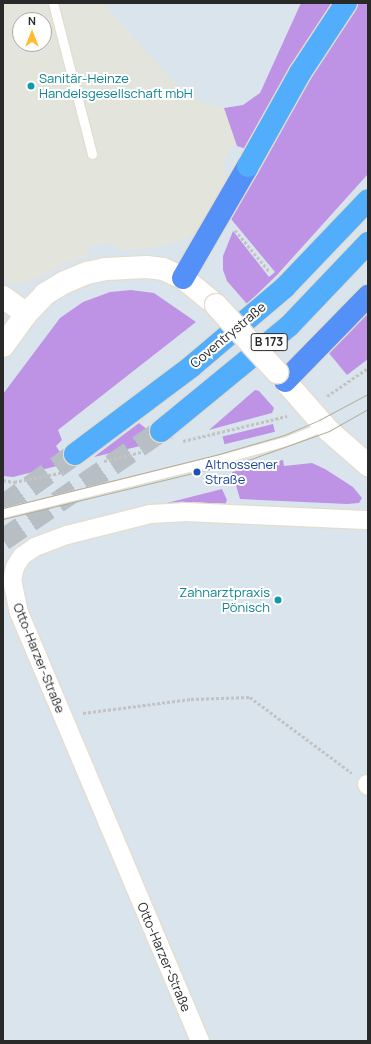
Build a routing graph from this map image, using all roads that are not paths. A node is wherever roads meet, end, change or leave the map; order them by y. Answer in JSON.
{"nodes":[{"id":1,"x":53,"y":3,"type":"edge"},
{"id":2,"x":346,"y":3,"type":"edge"},
{"id":3,"x":92,"y":154,"type":"dead end"},
{"id":4,"x":248,"y":166,"type":"joint"},
{"id":5,"x":368,"y":200,"type":"edge"},
{"id":6,"x":368,"y":243,"type":"edge"},
{"id":7,"x":183,"y":278,"type":"junction"},
{"id":8,"x":368,"y":296,"type":"edge"},
{"id":9,"x":3,"y":297,"type":"edge"},
{"id":10,"x":26,"y":314,"type":"junction"},
{"id":11,"x":3,"y":346,"type":"edge"},
{"id":12,"x":281,"y":377,"type":"junction"},
{"id":13,"x":324,"y":426,"type":"junction"},
{"id":14,"x":162,"y":431,"type":"tunnel mouth"},
{"id":15,"x":75,"y":454,"type":"tunnel mouth"},
{"id":16,"x":368,"y":465,"type":"edge"},
{"id":17,"x":3,"y":513,"type":"edge"},
{"id":18,"x":368,"y":520,"type":"edge"},
{"id":19,"x":200,"y":1041,"type":"edge"}],
"edges":[{"from":1,"to":3,"type":"lane"},
{"from":2,"to":4,"type":"highway"},
{"from":4,"to":7,"type":"main road"},
{"from":5,"to":15,"type":"highway","name":"Coventrystraße","number":"B 173"},
{"from":6,"to":14,"type":"highway","number":"B 173"},
{"from":7,"to":10,"type":"main road"},
{"from":7,"to":12,"type":"main road","bridge":true},
{"from":8,"to":12,"type":"main road"},
{"from":9,"to":10,"type":"main road"},
{"from":10,"to":11,"type":"main road"},
{"from":12,"to":13,"type":"main road"},
{"from":13,"to":16,"type":"main road"},
{"from":13,"to":17,"type":"lane"},
{"from":18,"to":19,"type":"street","name":"Otto-Harzer-Straße"}]}
